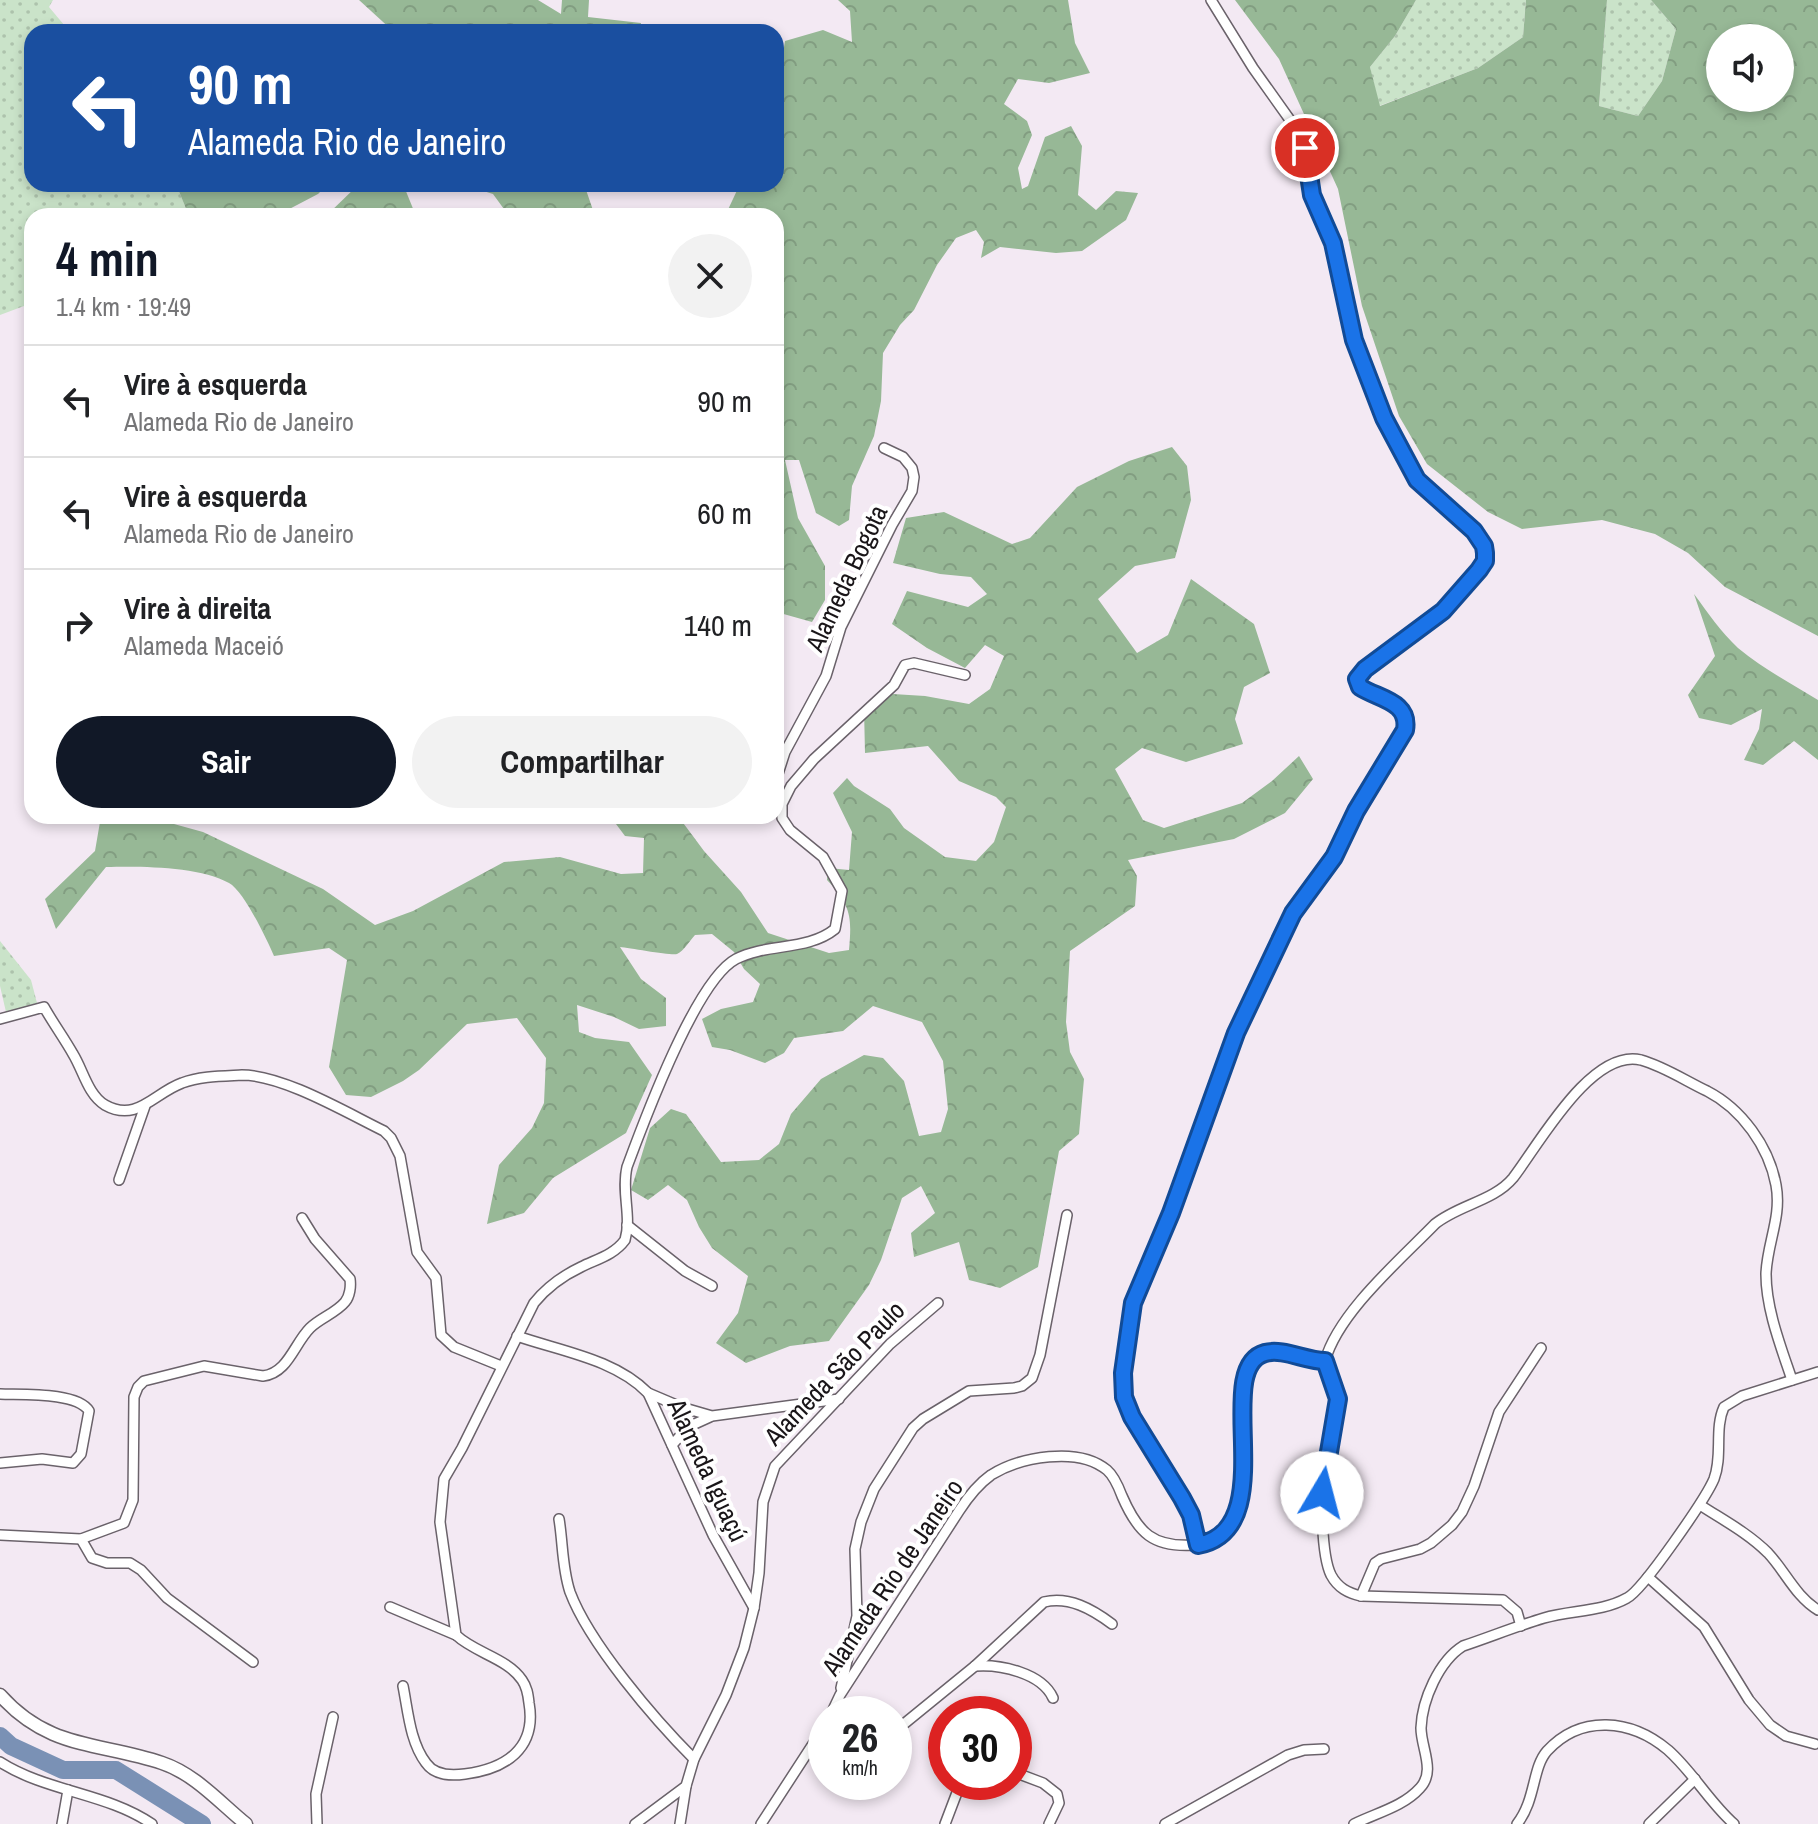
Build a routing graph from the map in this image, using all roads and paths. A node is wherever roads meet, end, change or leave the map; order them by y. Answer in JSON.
{"nodes":[{"id":1,"x":1211,"y":0,"type":"edge"},
{"id":2,"x":884,"y":448,"type":"dead end"},
{"id":3,"x":965,"y":675,"type":"dead end"},
{"id":4,"x":784,"y":755,"type":"edge"},
{"id":5,"x":784,"y":799,"type":"edge"},
{"id":6,"x":784,"y":817,"type":"edge"},
{"id":7,"x":0,"y":1019,"type":"edge"},
{"id":8,"x":145,"y":1106,"type":"junction"},
{"id":9,"x":119,"y":1180,"type":"dead end"},
{"id":10,"x":1067,"y":1215,"type":"dead end"},
{"id":11,"x":302,"y":1218,"type":"dead end"},
{"id":12,"x":627,"y":1225,"type":"junction"},
{"id":13,"x":712,"y":1286,"type":"dead end"},
{"id":14,"x":938,"y":1303,"type":"dead end"},
{"id":15,"x":517,"y":1336,"type":"junction"},
{"id":16,"x":1541,"y":1348,"type":"dead end"},
{"id":17,"x":1325,"y":1361,"type":"junction"},
{"id":18,"x":501,"y":1366,"type":"junction"},
{"id":19,"x":1818,"y":1372,"type":"edge"},
{"id":20,"x":1792,"y":1380,"type":"junction"},
{"id":21,"x":648,"y":1393,"type":"junction"},
{"id":22,"x":0,"y":1394,"type":"edge"},
{"id":23,"x":839,"y":1399,"type":"junction"},
{"id":24,"x":712,"y":1416,"type":"junction"},
{"id":25,"x":672,"y":1445,"type":"junction"},
{"id":26,"x":0,"y":1463,"type":"edge"},
{"id":27,"x":1700,"y":1505,"type":"junction"},
{"id":28,"x":559,"y":1519,"type":"dead end"},
{"id":29,"x":0,"y":1535,"type":"edge"},
{"id":30,"x":81,"y":1539,"type":"junction"},
{"id":31,"x":1198,"y":1545,"type":"junction"},
{"id":32,"x":1648,"y":1577,"type":"junction"},
{"id":33,"x":1361,"y":1596,"type":"junction"},
{"id":34,"x":390,"y":1607,"type":"dead end"},
{"id":35,"x":754,"y":1608,"type":"junction"},
{"id":36,"x":1818,"y":1610,"type":"edge"},
{"id":37,"x":1112,"y":1624,"type":"dead end"},
{"id":38,"x":1521,"y":1626,"type":"junction"},
{"id":39,"x":456,"y":1635,"type":"junction"},
{"id":40,"x":253,"y":1662,"type":"dead end"},
{"id":41,"x":975,"y":1666,"type":"junction"},
{"id":42,"x":403,"y":1686,"type":"dead end"},
{"id":43,"x":0,"y":1695,"type":"edge"},
{"id":44,"x":840,"y":1695,"type":"joint"},
{"id":45,"x":1053,"y":1698,"type":"dead end"},
{"id":46,"x":333,"y":1717,"type":"dead end"},
{"id":47,"x":912,"y":1717,"type":"edge"},
{"id":48,"x":1815,"y":1744,"type":"dead end"},
{"id":49,"x":1324,"y":1749,"type":"dead end"},
{"id":50,"x":694,"y":1759,"type":"junction"},
{"id":51,"x":808,"y":1760,"type":"edge"},
{"id":52,"x":0,"y":1762,"type":"edge"},
{"id":53,"x":1695,"y":1779,"type":"junction"},
{"id":54,"x":1032,"y":1780,"type":"edge"},
{"id":55,"x":686,"y":1786,"type":"junction"},
{"id":56,"x":68,"y":1790,"type":"junction"},
{"id":57,"x":954,"y":1800,"type":"edge"},
{"id":58,"x":1183,"y":1814,"type":"junction"},
{"id":59,"x":59,"y":1823,"type":"edge"},
{"id":60,"x":152,"y":1824,"type":"edge"},
{"id":61,"x":246,"y":1824,"type":"edge"},
{"id":62,"x":317,"y":1824,"type":"edge"},
{"id":63,"x":635,"y":1824,"type":"edge"},
{"id":64,"x":680,"y":1824,"type":"edge"},
{"id":65,"x":761,"y":1824,"type":"edge"},
{"id":66,"x":945,"y":1824,"type":"edge"},
{"id":67,"x":1049,"y":1824,"type":"edge"},
{"id":68,"x":1165,"y":1824,"type":"edge"},
{"id":69,"x":1192,"y":1824,"type":"edge"},
{"id":70,"x":1354,"y":1824,"type":"edge"},
{"id":71,"x":1517,"y":1824,"type":"edge"},
{"id":72,"x":1649,"y":1824,"type":"edge"},
{"id":73,"x":1734,"y":1824,"type":"edge"}],
"edges":[{"from":1,"to":31,"type":"street"},
{"from":2,"to":4,"type":"street","name":"Alameda Bogota"},
{"from":3,"to":5,"type":"street"},
{"from":6,"to":12,"type":"street"},
{"from":7,"to":8,"type":"street"},
{"from":8,"to":9,"type":"street"},
{"from":8,"to":18,"type":"street"},
{"from":10,"to":44,"type":"street"},
{"from":11,"to":30,"type":"street"},
{"from":12,"to":13,"type":"street"},
{"from":12,"to":15,"type":"street"},
{"from":14,"to":23,"type":"street","name":"Alameda São Paulo"},
{"from":15,"to":18,"type":"street"},
{"from":15,"to":21,"type":"street","name":"Alameda Iguaçú"},
{"from":16,"to":33,"type":"street"},
{"from":17,"to":20,"type":"street"},
{"from":17,"to":31,"type":"street"},
{"from":17,"to":33,"type":"street"},
{"from":18,"to":39,"type":"street"},
{"from":19,"to":20,"type":"street"},
{"from":20,"to":27,"type":"street"},
{"from":21,"to":24,"type":"street"},
{"from":21,"to":25,"type":"street","name":"Alameda Iguaçú"},
{"from":22,"to":26,"type":"street"},
{"from":23,"to":24,"type":"street"},
{"from":23,"to":35,"type":"street","name":"Alameda São Paulo"},
{"from":24,"to":25,"type":"street"},
{"from":25,"to":35,"type":"street","name":"Alameda Iguaçú"},
{"from":27,"to":32,"type":"street"},
{"from":27,"to":36,"type":"street"},
{"from":28,"to":50,"type":"street"},
{"from":29,"to":30,"type":"street"},
{"from":30,"to":40,"type":"street"},
{"from":31,"to":44,"type":"street","name":"Alameda Rio de Janeiro"},
{"from":32,"to":38,"type":"street"},
{"from":32,"to":48,"type":"street"},
{"from":33,"to":38,"type":"street"},
{"from":34,"to":39,"type":"street"},
{"from":35,"to":50,"type":"street","name":"Alameda São Paulo"},
{"from":37,"to":41,"type":"street"},
{"from":38,"to":70,"type":"street"},
{"from":39,"to":42,"type":"street"},
{"from":41,"to":45,"type":"street"},
{"from":41,"to":47,"type":"street"},
{"from":43,"to":61,"type":"street"},
{"from":46,"to":62,"type":"street"},
{"from":49,"to":58,"type":"street"},
{"from":50,"to":55,"type":"street","name":"Alameda São Paulo"},
{"from":51,"to":65,"type":"street"},
{"from":52,"to":56,"type":"street"},
{"from":53,"to":71,"type":"street"},
{"from":53,"to":72,"type":"street"},
{"from":53,"to":73,"type":"street"},
{"from":54,"to":67,"type":"street"},
{"from":55,"to":63,"type":"street"},
{"from":55,"to":64,"type":"street","name":"Alameda São Paulo"},
{"from":56,"to":59,"type":"street"},
{"from":56,"to":60,"type":"street"},
{"from":57,"to":66,"type":"street"},
{"from":58,"to":68,"type":"street"},
{"from":58,"to":69,"type":"street"}]}
